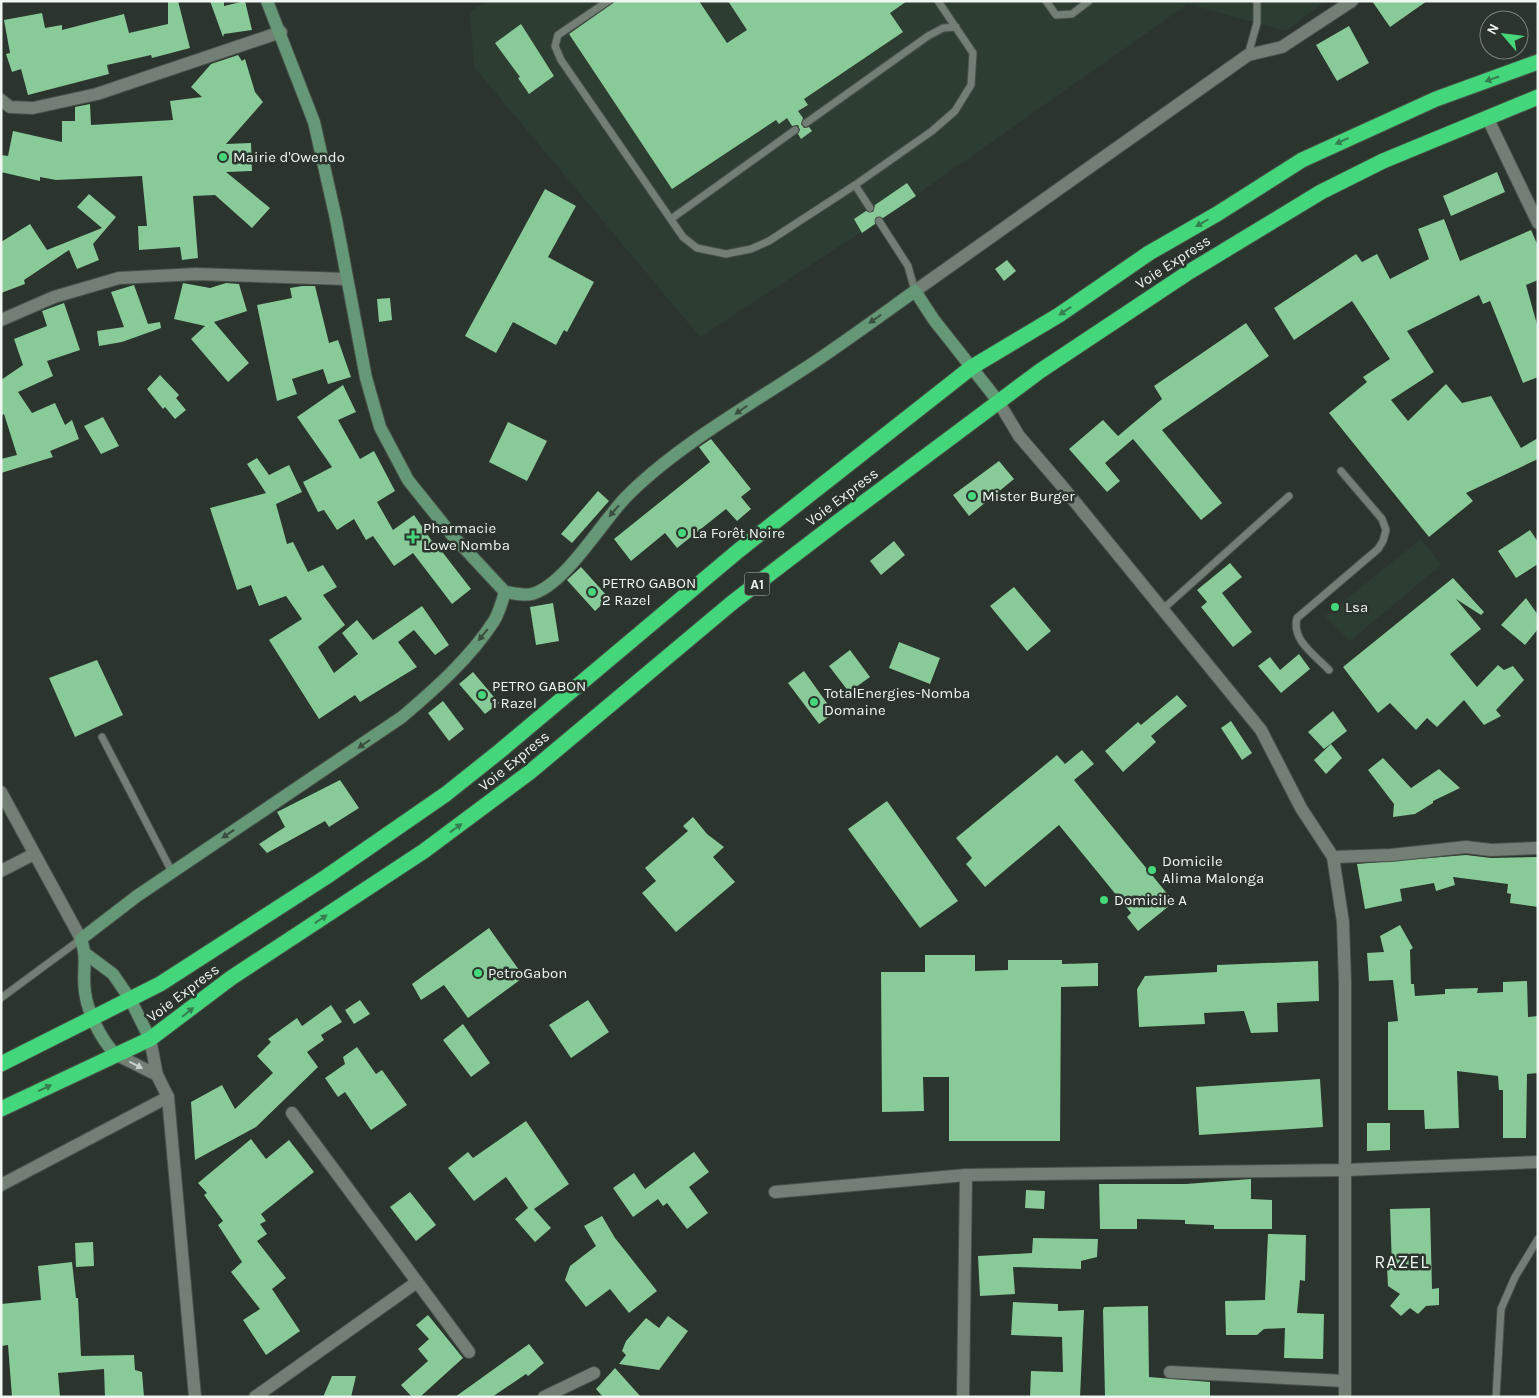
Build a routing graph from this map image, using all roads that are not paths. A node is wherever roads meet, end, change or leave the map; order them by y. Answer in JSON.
{"nodes":[{"id":1,"x":268,"y":1,"type":"edge"},
{"id":2,"x":608,"y":1,"type":"edge"},
{"id":3,"x":938,"y":1,"type":"edge"},
{"id":4,"x":1046,"y":1,"type":"edge"},
{"id":5,"x":1089,"y":1,"type":"edge"},
{"id":6,"x":1257,"y":1,"type":"edge"},
{"id":7,"x":1352,"y":1,"type":"edge"},
{"id":8,"x":956,"y":27,"type":"junction"},
{"id":9,"x":281,"y":32,"type":"junction"},
{"id":10,"x":1248,"y":55,"type":"junction"},
{"id":11,"x":1538,"y":62,"type":"edge"},
{"id":12,"x":1538,"y":97,"type":"edge"},
{"id":13,"x":1,"y":100,"type":"edge"},
{"id":14,"x":1487,"y":117,"type":"junction"},
{"id":15,"x":806,"y":123,"type":"dead end"},
{"id":16,"x":795,"y":130,"type":"dead end"},
{"id":17,"x":855,"y":185,"type":"junction"},
{"id":18,"x":870,"y":208,"type":"dead end"},
{"id":19,"x":671,"y":219,"type":"junction"},
{"id":20,"x":879,"y":221,"type":"dead end"},
{"id":21,"x":1538,"y":223,"type":"edge"},
{"id":22,"x":347,"y":280,"type":"junction"},
{"id":23,"x":915,"y":291,"type":"junction"},
{"id":24,"x":1,"y":320,"type":"edge"},
{"id":25,"x":972,"y":367,"type":"junction"},
{"id":26,"x":998,"y":401,"type":"junction"},
{"id":27,"x":1341,"y":471,"type":"dead end"},
{"id":28,"x":1289,"y":496,"type":"dead end"},
{"id":29,"x":505,"y":592,"type":"junction"},
{"id":30,"x":1163,"y":609,"type":"junction"},
{"id":31,"x":1329,"y":670,"type":"dead end"},
{"id":32,"x":102,"y":737,"type":"dead end"},
{"id":33,"x":1,"y":792,"type":"edge"},
{"id":34,"x":1538,"y":848,"type":"edge"},
{"id":35,"x":34,"y":854,"type":"junction"},
{"id":36,"x":1333,"y":857,"type":"junction"},
{"id":37,"x":1,"y":872,"type":"edge"},
{"id":38,"x":172,"y":872,"type":"junction"},
{"id":39,"x":81,"y":939,"type":"junction"},
{"id":40,"x":86,"y":954,"type":"junction"},
{"id":41,"x":1,"y":998,"type":"edge"},
{"id":42,"x":130,"y":999,"type":"junction"},
{"id":43,"x":93,"y":1017,"type":"junction"},
{"id":44,"x":150,"y":1040,"type":"junction"},
{"id":45,"x":115,"y":1054,"type":"junction"},
{"id":46,"x":1,"y":1064,"type":"edge"},
{"id":47,"x":157,"y":1075,"type":"junction"},
{"id":48,"x":168,"y":1096,"type":"junction"},
{"id":49,"x":1,"y":1109,"type":"edge"},
{"id":50,"x":292,"y":1114,"type":"dead end"},
{"id":51,"x":1538,"y":1162,"type":"edge"},
{"id":52,"x":1346,"y":1170,"type":"junction"},
{"id":53,"x":966,"y":1175,"type":"junction"},
{"id":54,"x":1,"y":1185,"type":"edge"},
{"id":55,"x":775,"y":1192,"type":"dead end"},
{"id":56,"x":1538,"y":1239,"type":"edge"},
{"id":57,"x":417,"y":1282,"type":"junction"},
{"id":58,"x":469,"y":1352,"type":"dead end"},
{"id":59,"x":1170,"y":1372,"type":"dead end"},
{"id":60,"x":594,"y":1373,"type":"dead end"},
{"id":61,"x":1344,"y":1381,"type":"junction"},
{"id":62,"x":195,"y":1397,"type":"edge"},
{"id":63,"x":255,"y":1397,"type":"edge"},
{"id":64,"x":544,"y":1397,"type":"edge"},
{"id":65,"x":963,"y":1397,"type":"edge"},
{"id":66,"x":1344,"y":1397,"type":"edge"},
{"id":67,"x":1496,"y":1397,"type":"edge"}],
"edges":[{"from":1,"to":9,"type":"street"},
{"from":2,"to":19,"type":"lane"},
{"from":3,"to":8,"type":"lane"},
{"from":4,"to":5,"type":"lane"},
{"from":6,"to":10,"type":"lane"},
{"from":7,"to":10,"type":"street"},
{"from":8,"to":15,"type":"lane"},
{"from":8,"to":17,"type":"lane"},
{"from":9,"to":13,"type":"street"},
{"from":9,"to":22,"type":"street"},
{"from":10,"to":23,"type":"street"},
{"from":11,"to":25,"type":"highway","number":"A1","one_way":true},
{"from":12,"to":14,"type":"highway","name":"Voie Express","number":"A1"},
{"from":14,"to":21,"type":"street"},
{"from":14,"to":26,"type":"highway","name":"Voie Express","number":"A1"},
{"from":16,"to":19,"type":"lane"},
{"from":17,"to":18,"type":"lane"},
{"from":17,"to":19,"type":"lane"},
{"from":20,"to":23,"type":"lane"},
{"from":22,"to":24,"type":"street"},
{"from":22,"to":29,"type":"street"},
{"from":23,"to":25,"type":"street"},
{"from":23,"to":29,"type":"street","one_way":true},
{"from":25,"to":26,"type":"street"},
{"from":25,"to":42,"type":"highway","number":"A1"},
{"from":26,"to":30,"type":"street"},
{"from":44,"to":26,"type":"highway","name":"Voie Express","number":"A1","one_way":true},
{"from":27,"to":31,"type":"lane"},
{"from":28,"to":30,"type":"lane"},
{"from":29,"to":38,"type":"street","one_way":true},
{"from":30,"to":36,"type":"street"},
{"from":32,"to":38,"type":"lane"},
{"from":33,"to":35,"type":"street"},
{"from":34,"to":36,"type":"street"},
{"from":35,"to":37,"type":"street"},
{"from":35,"to":39,"type":"street"},
{"from":36,"to":52,"type":"street"},
{"from":38,"to":39,"type":"street"},
{"from":39,"to":40,"type":"street"},
{"from":39,"to":41,"type":"lane"},
{"from":40,"to":42,"type":"street"},
{"from":40,"to":43,"type":"street"},
{"from":42,"to":43,"type":"highway","number":"A1"},
{"from":42,"to":44,"type":"street"},
{"from":43,"to":45,"type":"street"},
{"from":43,"to":46,"type":"highway","number":"A1"},
{"from":44,"to":45,"type":"highway","name":"Voie Express","number":"A1"},
{"from":44,"to":47,"type":"street"},
{"from":45,"to":47,"type":"street","one_way":true},
{"from":49,"to":45,"type":"highway","name":"Voie Express","number":"A1","one_way":true},
{"from":47,"to":48,"type":"street"},
{"from":48,"to":54,"type":"street"},
{"from":48,"to":62,"type":"street"},
{"from":50,"to":57,"type":"street"},
{"from":51,"to":52,"type":"street"},
{"from":52,"to":53,"type":"street"},
{"from":52,"to":61,"type":"street"},
{"from":53,"to":55,"type":"street"},
{"from":53,"to":65,"type":"street"},
{"from":56,"to":67,"type":"lane"},
{"from":57,"to":58,"type":"street"},
{"from":57,"to":63,"type":"street"},
{"from":59,"to":61,"type":"street"},
{"from":60,"to":64,"type":"street"},
{"from":61,"to":66,"type":"street"}]}
